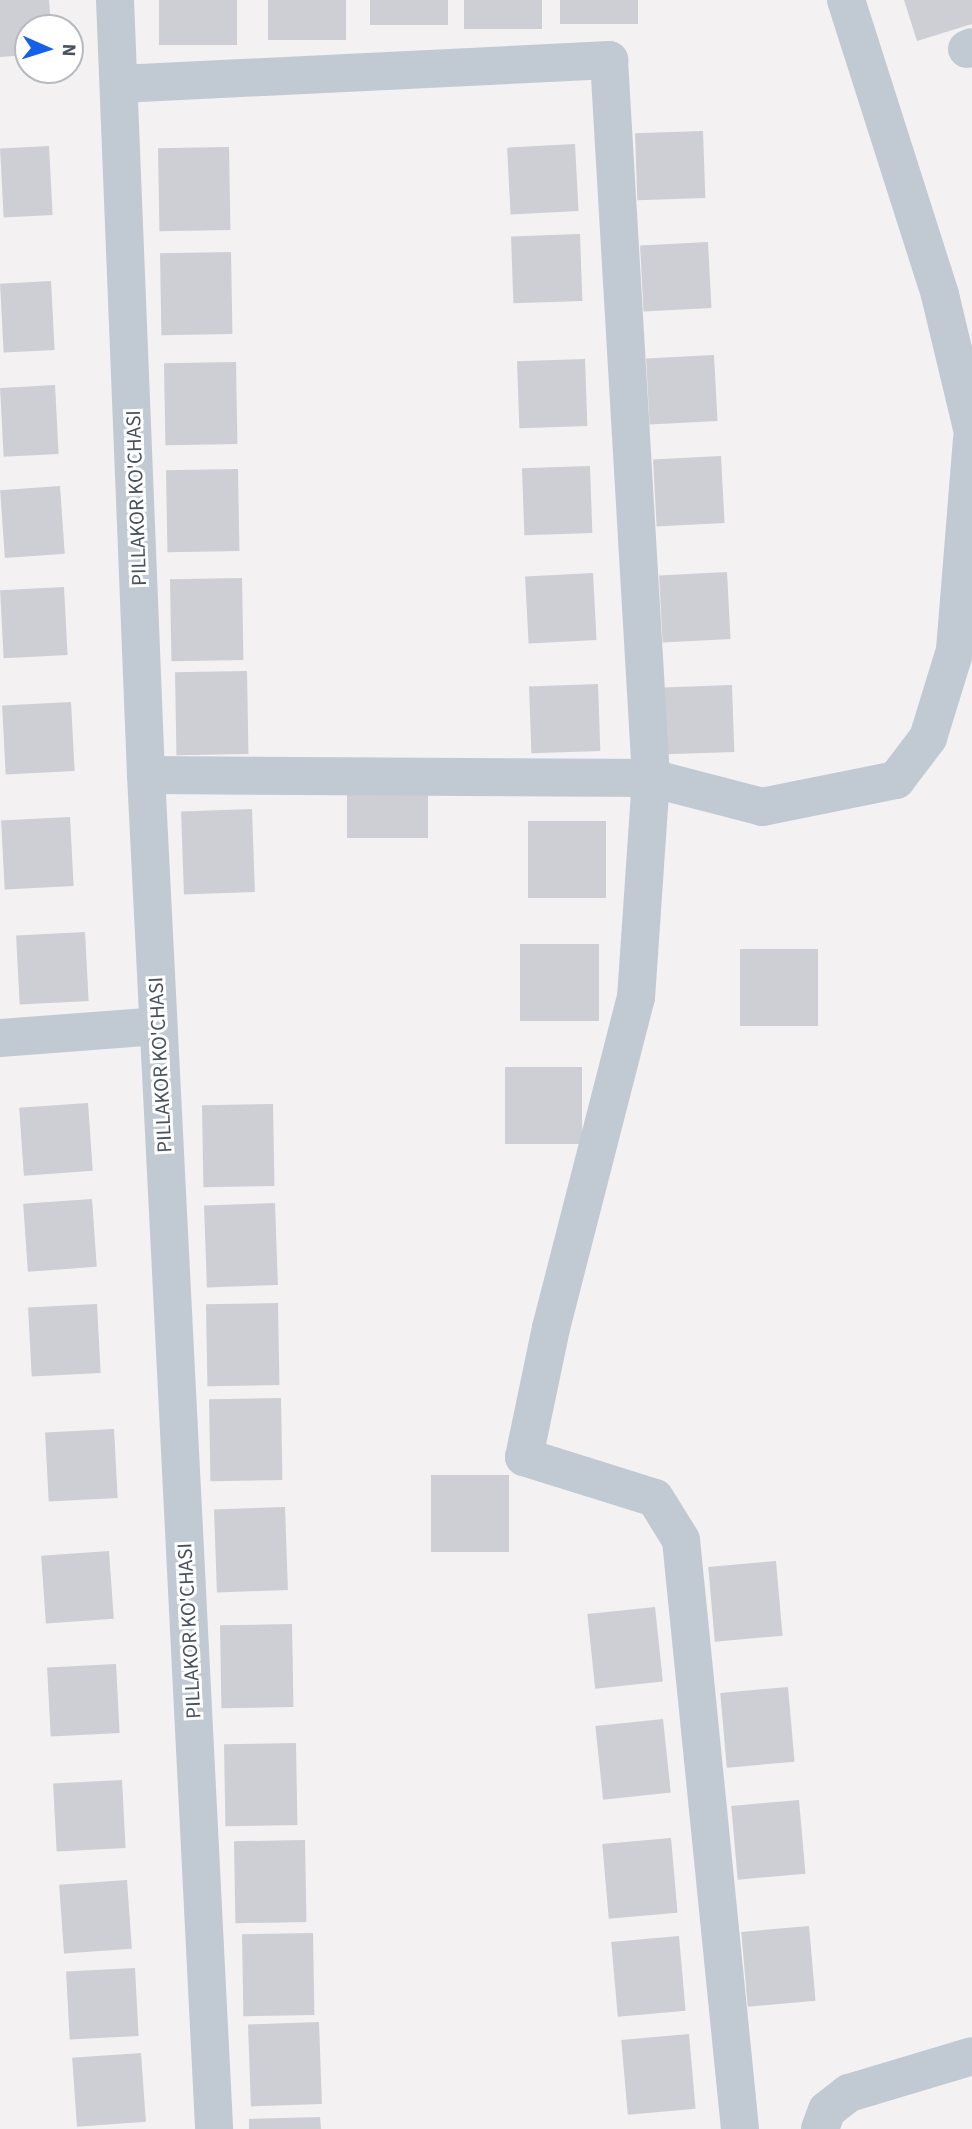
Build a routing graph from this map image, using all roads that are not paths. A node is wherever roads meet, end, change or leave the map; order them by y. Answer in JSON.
{"nodes":[{"id":1,"x":115,"y":0,"type":"edge"},
{"id":2,"x":846,"y":0,"type":"edge"},
{"id":3,"x":120,"y":84,"type":"junction"},
{"id":4,"x":972,"y":428,"type":"edge"},
{"id":5,"x":972,"y":439,"type":"edge"},
{"id":6,"x":964,"y":650,"type":"edge"},
{"id":7,"x":146,"y":775,"type":"junction"},
{"id":8,"x":651,"y":779,"type":"junction"},
{"id":9,"x":158,"y":1026,"type":"junction"},
{"id":10,"x":0,"y":1038,"type":"edge"},
{"id":11,"x":972,"y":2056,"type":"edge"},
{"id":12,"x":214,"y":2129,"type":"edge"},
{"id":13,"x":740,"y":2129,"type":"edge"},
{"id":14,"x":820,"y":2129,"type":"edge"}],
"edges":[{"from":1,"to":3,"type":"street","name":"PILLAKOR KO'CHASI"},
{"from":2,"to":4,"type":"street"},
{"from":3,"to":7,"type":"street","name":"PILLAKOR KO'CHASI"},
{"from":3,"to":8,"type":"street"},
{"from":5,"to":6,"type":"street"},
{"from":6,"to":8,"type":"street"},
{"from":7,"to":8,"type":"street"},
{"from":7,"to":9,"type":"street","name":"PILLAKOR KO'CHASI"},
{"from":8,"to":13,"type":"street"},
{"from":9,"to":10,"type":"street"},
{"from":9,"to":12,"type":"street","name":"PILLAKOR KO'CHASI"},
{"from":11,"to":14,"type":"street"}]}
